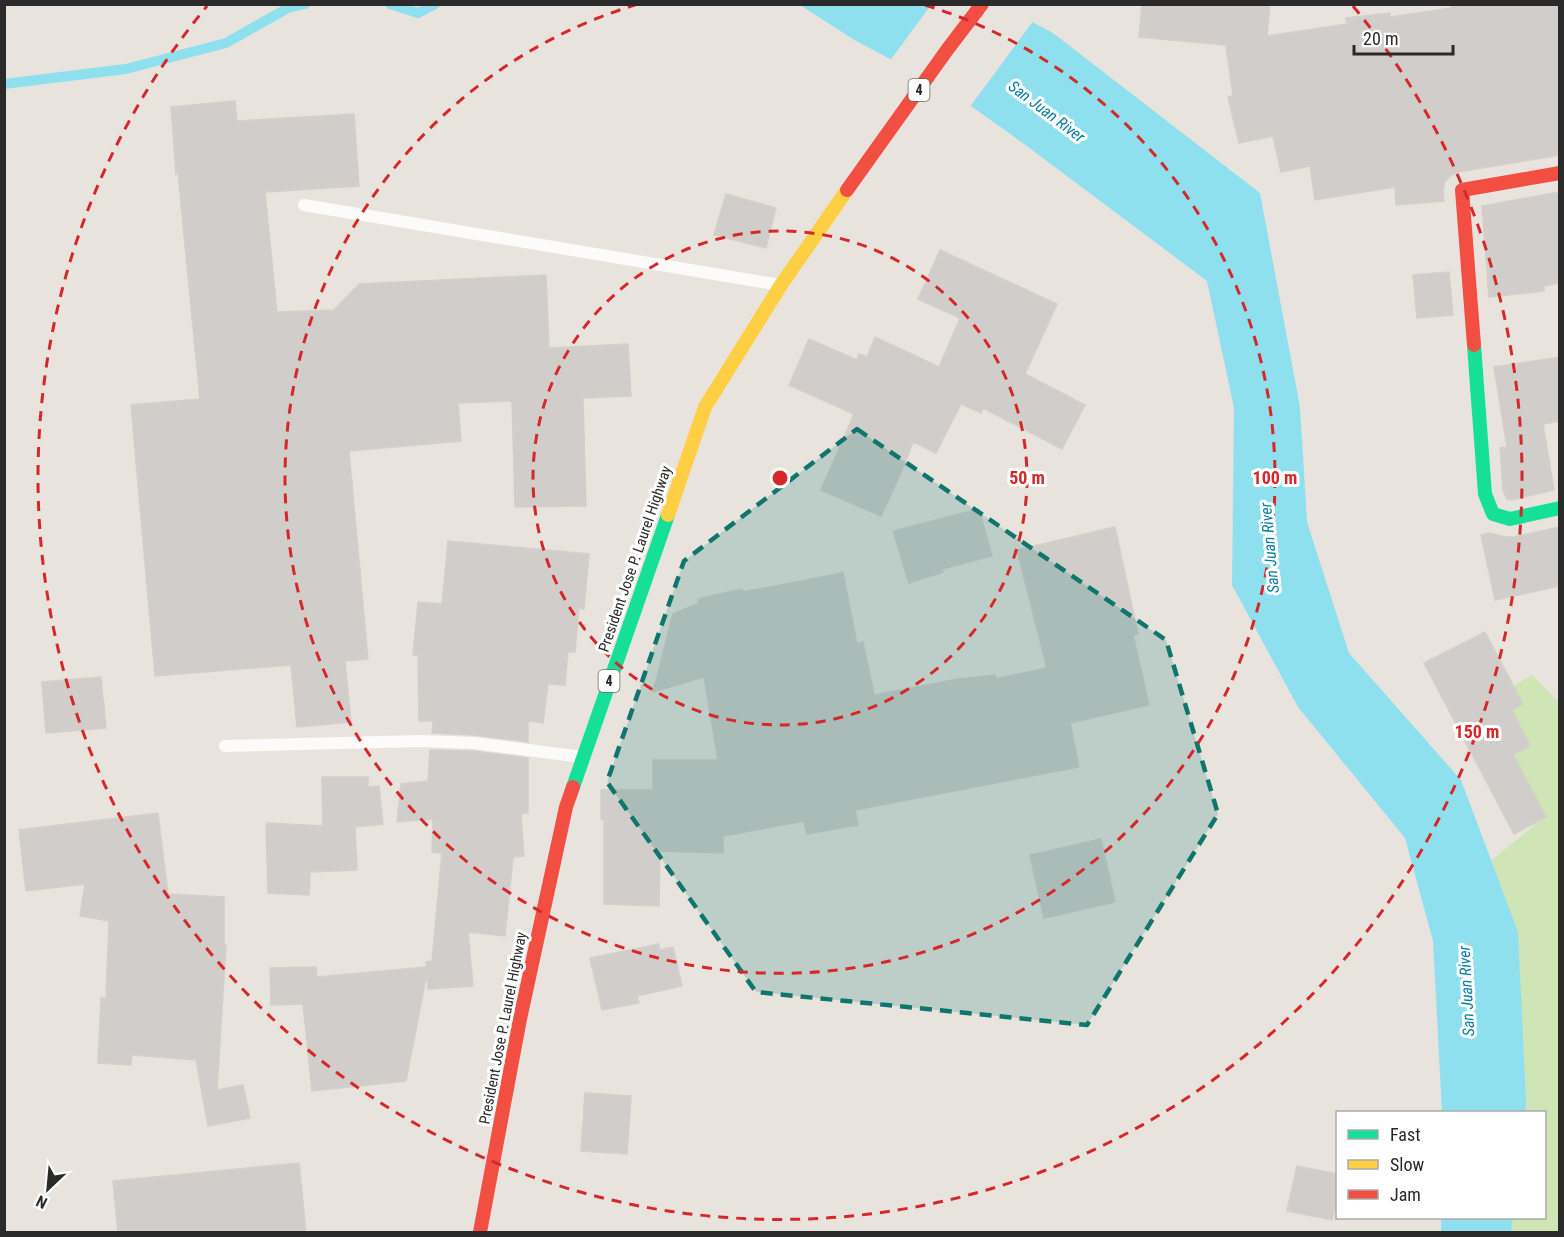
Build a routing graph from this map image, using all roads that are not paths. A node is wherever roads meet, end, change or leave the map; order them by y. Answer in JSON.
{"nodes":[{"id":1,"x":982,"y":4,"type":"edge"},
{"id":2,"x":1560,"y":173,"type":"edge"},
{"id":3,"x":304,"y":205,"type":"dead end"},
{"id":4,"x":781,"y":285,"type":"junction"},
{"id":5,"x":1560,"y":508,"type":"edge"},
{"id":6,"x":225,"y":746,"type":"dead end"},
{"id":7,"x":583,"y":758,"type":"junction"},
{"id":8,"x":480,"y":1233,"type":"edge"}],
"edges":[{"from":1,"to":4,"type":"main road","name":"President Jose P. Laurel Highway","number":"4"},
{"from":2,"to":5,"type":"main road"},
{"from":3,"to":4,"type":"lane"},
{"from":4,"to":7,"type":"main road","name":"President Jose P. Laurel Highway","number":"4"},
{"from":6,"to":7,"type":"lane"},
{"from":7,"to":8,"type":"main road","name":"President Jose P. Laurel Highway","number":"4"}]}
